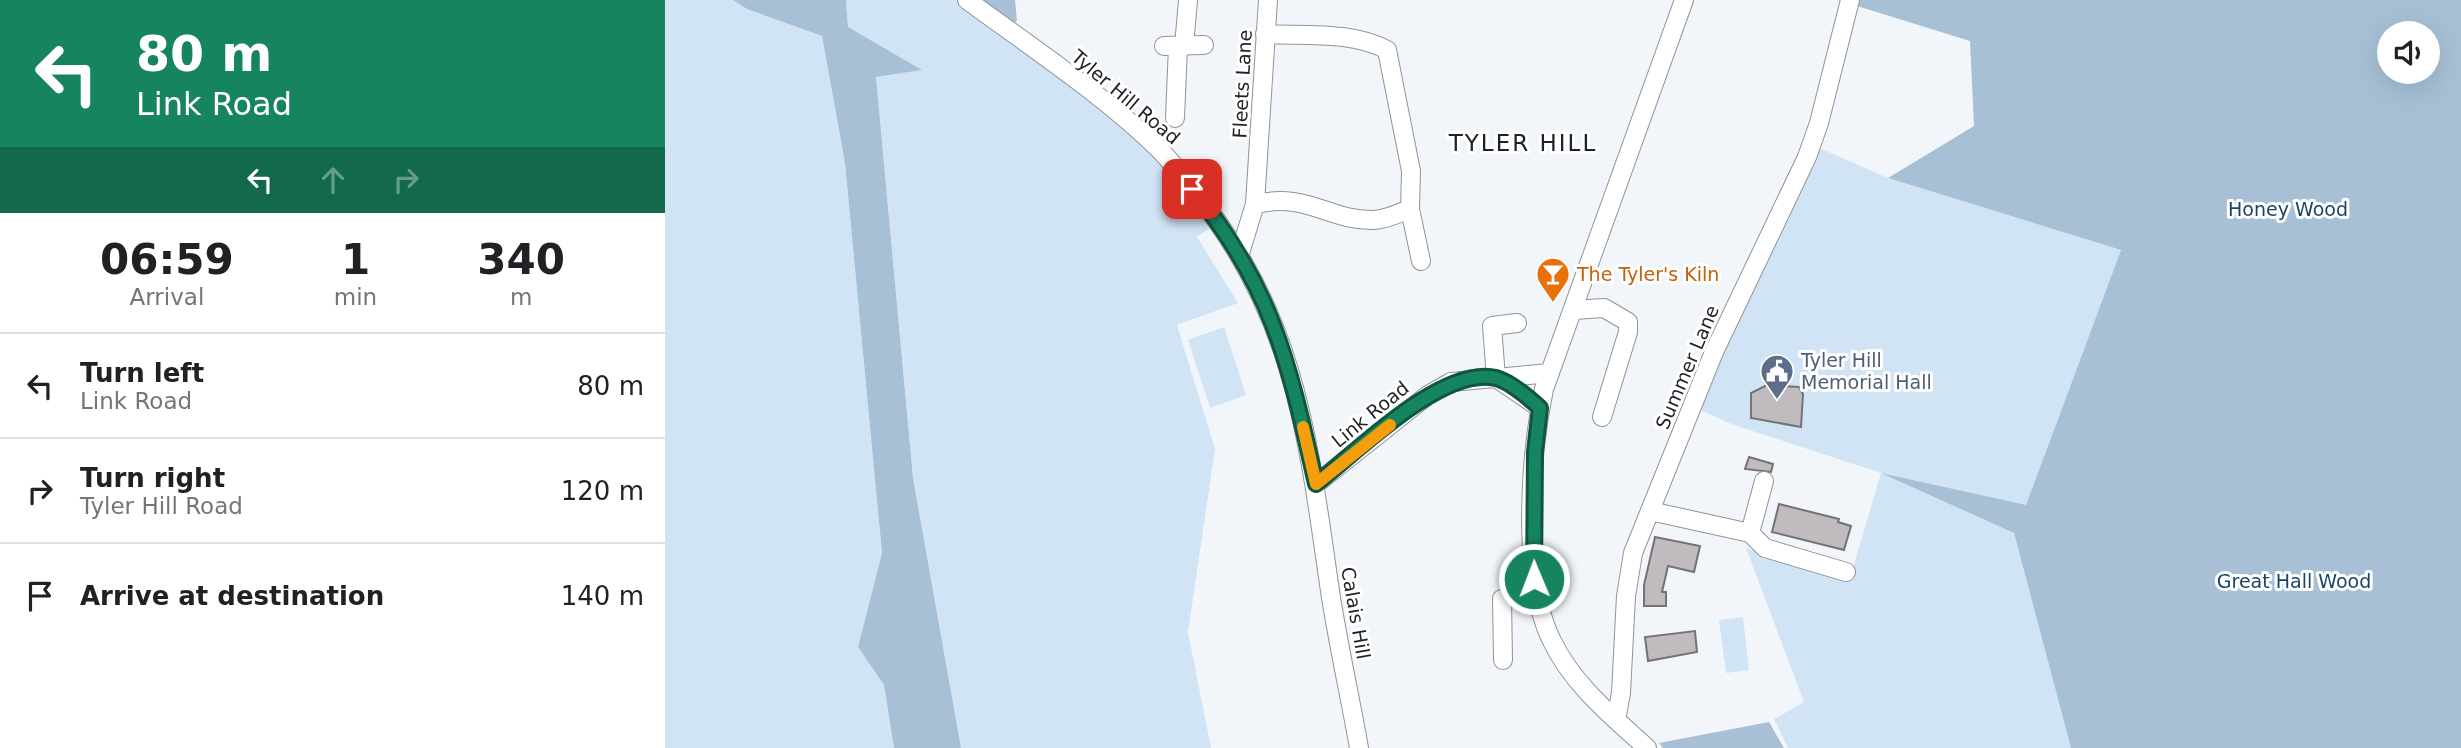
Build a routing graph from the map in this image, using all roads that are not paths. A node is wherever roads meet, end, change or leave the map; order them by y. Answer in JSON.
{"nodes":[{"id":1,"x":967,"y":0,"type":"edge"},
{"id":2,"x":1188,"y":0,"type":"edge"},
{"id":3,"x":1268,"y":0,"type":"edge"},
{"id":4,"x":1684,"y":0,"type":"edge"},
{"id":5,"x":1850,"y":0,"type":"edge"},
{"id":6,"x":1265,"y":34,"type":"junction"},
{"id":7,"x":1175,"y":46,"type":"junction"},
{"id":8,"x":1205,"y":46,"type":"dead end"},
{"id":9,"x":1175,"y":118,"type":"dead end"},
{"id":10,"x":1255,"y":204,"type":"junction"},
{"id":11,"x":1410,"y":209,"type":"junction"},
{"id":12,"x":1240,"y":253,"type":"junction"},
{"id":13,"x":1421,"y":261,"type":"dead end"},
{"id":14,"x":1573,"y":310,"type":"junction"},
{"id":15,"x":1517,"y":323,"type":"dead end"},
{"id":16,"x":1550,"y":373,"type":"junction"},
{"id":17,"x":1496,"y":378,"type":"junction"},
{"id":18,"x":1540,"y":408,"type":"junction"},
{"id":19,"x":1602,"y":417,"type":"dead end"},
{"id":20,"x":1764,"y":481,"type":"dead end"},
{"id":21,"x":1316,"y":484,"type":"junction"},
{"id":22,"x":1650,"y":511,"type":"junction"},
{"id":23,"x":1750,"y":533,"type":"junction"},
{"id":24,"x":1846,"y":572,"type":"dead end"},
{"id":25,"x":1536,"y":587,"type":"junction"},
{"id":26,"x":1503,"y":660,"type":"dead end"},
{"id":27,"x":1616,"y":720,"type":"junction"},
{"id":28,"x":1359,"y":748,"type":"edge"},
{"id":29,"x":1647,"y":748,"type":"edge"}],
"edges":[{"from":1,"to":12,"type":"street","name":"Tyler Hill Road"},
{"from":2,"to":7,"type":"street"},
{"from":3,"to":6,"type":"street","name":"Fleets Lane"},
{"from":4,"to":14,"type":"street"},
{"from":5,"to":22,"type":"street","name":"Summer Lane"},
{"from":6,"to":10,"type":"street","name":"Fleets Lane"},
{"from":6,"to":11,"type":"street"},
{"from":7,"to":8,"type":"street"},
{"from":7,"to":9,"type":"street"},
{"from":10,"to":11,"type":"street"},
{"from":10,"to":12,"type":"street","name":"Fleets Lane"},
{"from":11,"to":13,"type":"street"},
{"from":12,"to":21,"type":"street","name":"Tyler Hill Road"},
{"from":14,"to":16,"type":"street"},
{"from":14,"to":19,"type":"street"},
{"from":15,"to":17,"type":"street"},
{"from":16,"to":17,"type":"street","name":"Link Road"},
{"from":16,"to":18,"type":"street"},
{"from":17,"to":18,"type":"street"},
{"from":17,"to":21,"type":"street","name":"Link Road"},
{"from":18,"to":25,"type":"street"},
{"from":20,"to":23,"type":"street"},
{"from":21,"to":28,"type":"street","name":"Calais Hill"},
{"from":22,"to":23,"type":"street"},
{"from":22,"to":27,"type":"street","name":"Summer Lane"},
{"from":23,"to":24,"type":"street"},
{"from":25,"to":26,"type":"street"},
{"from":25,"to":27,"type":"street"},
{"from":27,"to":29,"type":"street"}]}
